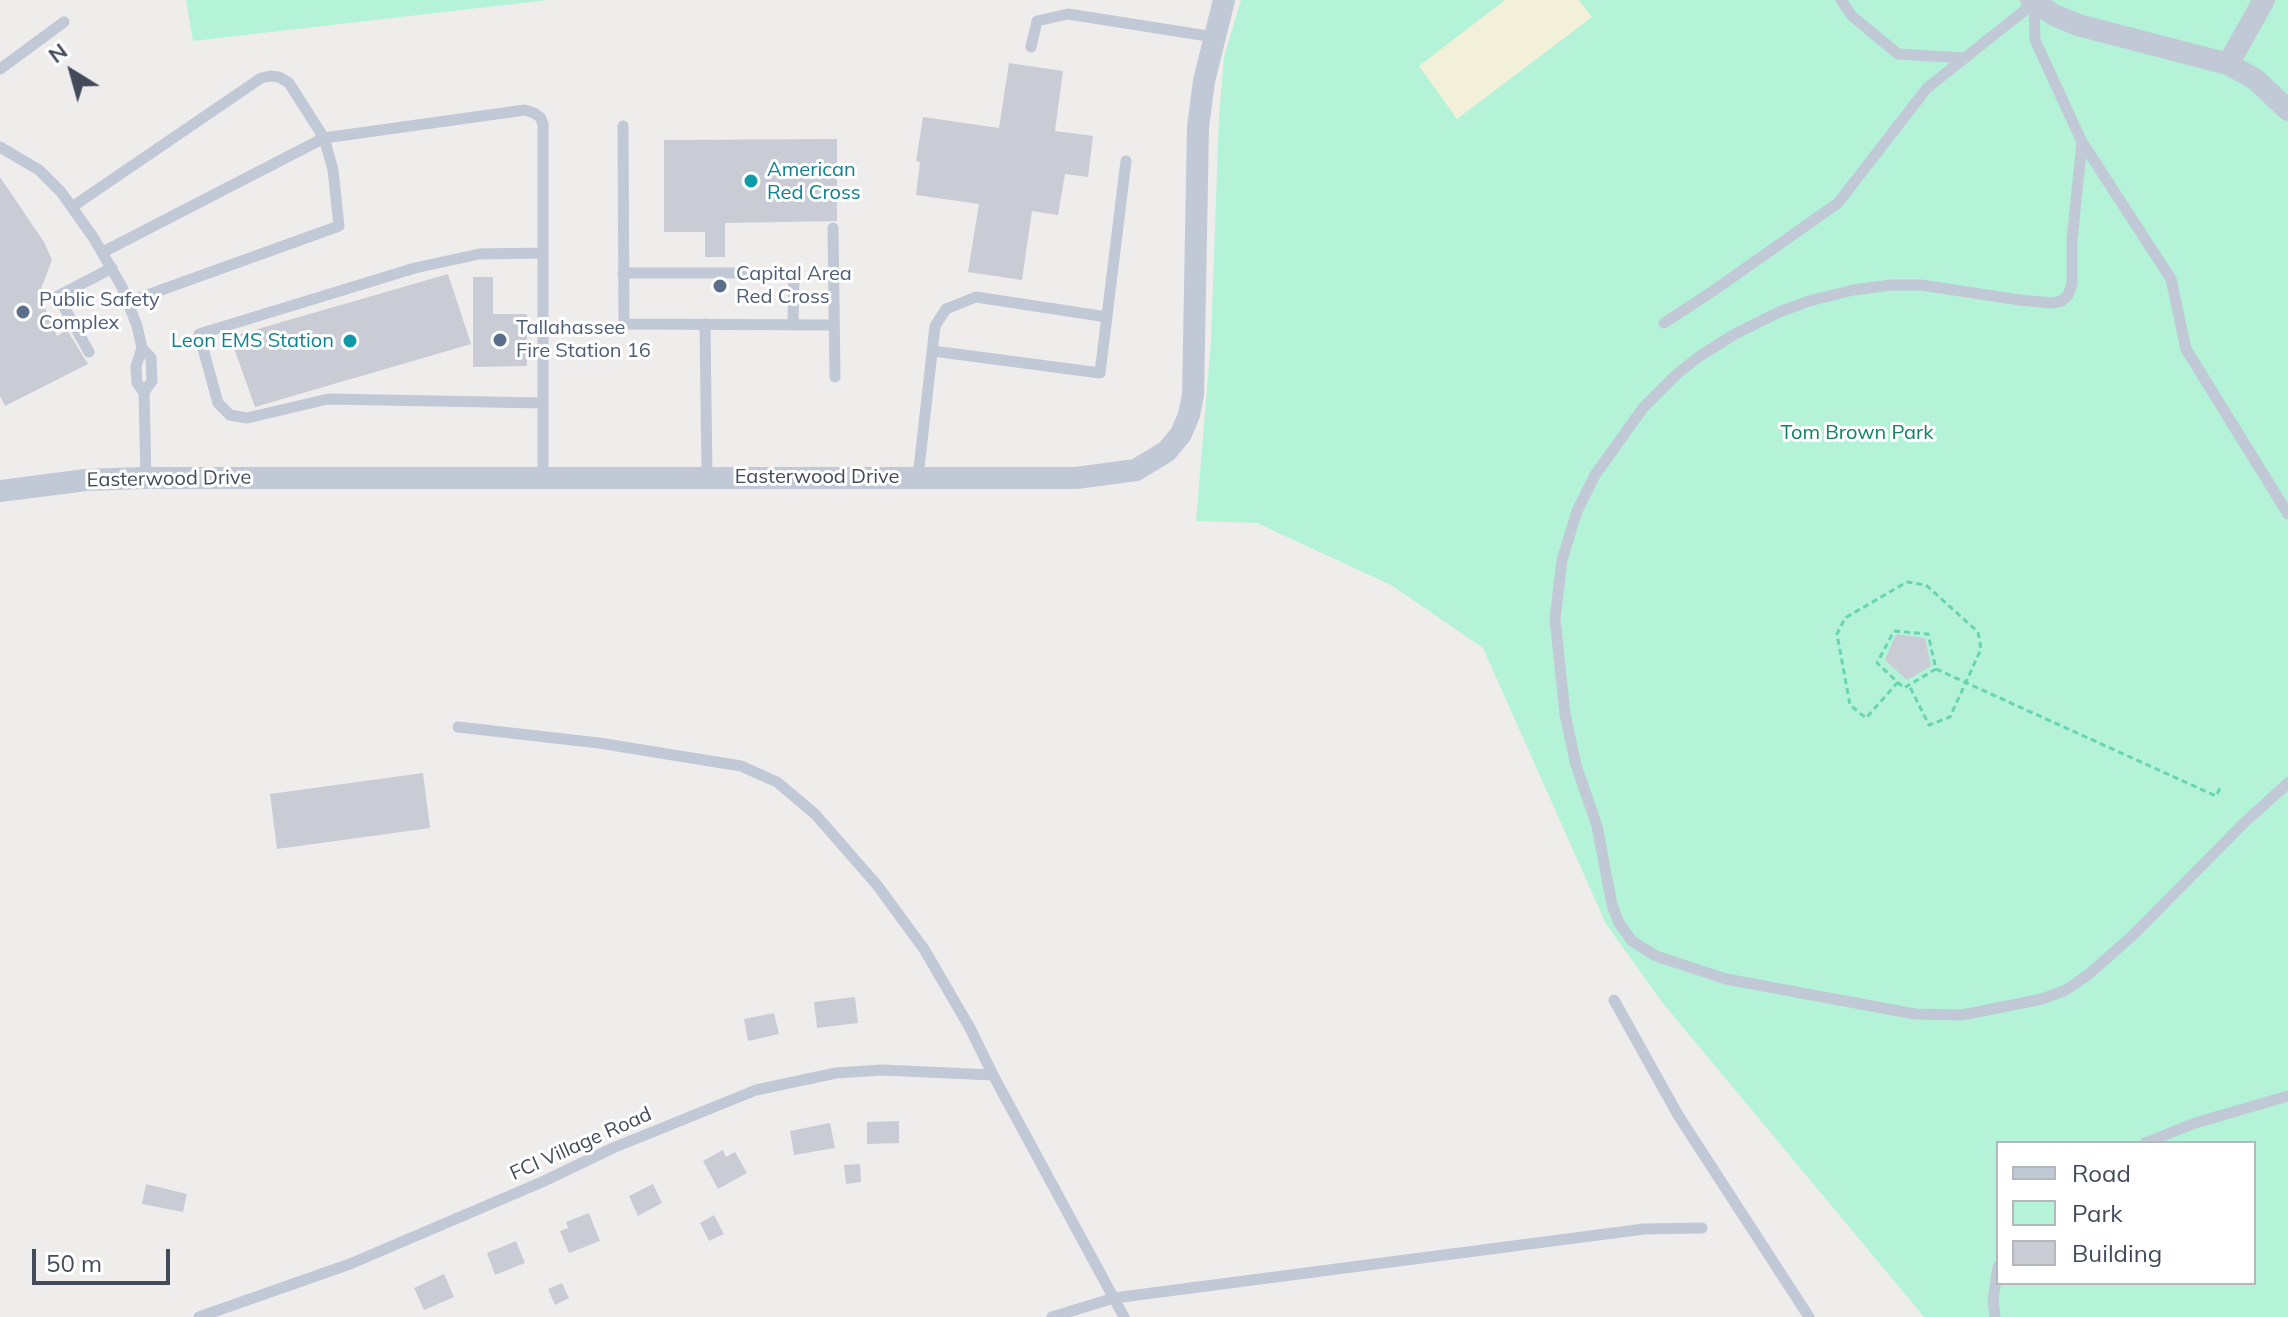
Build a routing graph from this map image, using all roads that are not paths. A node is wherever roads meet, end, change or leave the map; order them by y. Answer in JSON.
{"nodes":[{"id":1,"x":1224,"y":0,"type":"edge"},
{"id":2,"x":1841,"y":0,"type":"edge"},
{"id":3,"x":2264,"y":0,"type":"edge"},
{"id":4,"x":2033,"y":1,"type":"edge"},
{"id":5,"x":64,"y":22,"type":"dead end"},
{"id":6,"x":1214,"y":37,"type":"junction"},
{"id":7,"x":1031,"y":47,"type":"dead end"},
{"id":8,"x":1965,"y":58,"type":"junction"},
{"id":9,"x":2228,"y":64,"type":"junction"},
{"id":10,"x":0,"y":69,"type":"edge"},
{"id":11,"x":2288,"y":110,"type":"edge"},
{"id":12,"x":623,"y":126,"type":"dead end"},
{"id":13,"x":324,"y":138,"type":"junction"},
{"id":14,"x":2082,"y":142,"type":"junction"},
{"id":15,"x":0,"y":147,"type":"edge"},
{"id":16,"x":1126,"y":161,"type":"dead end"},
{"id":17,"x":72,"y":207,"type":"junction"},
{"id":18,"x":833,"y":228,"type":"dead end"},
{"id":19,"x":103,"y":252,"type":"junction"},
{"id":20,"x":543,"y":253,"type":"junction"},
{"id":21,"x":112,"y":268,"type":"junction"},
{"id":22,"x":623,"y":273,"type":"junction"},
{"id":23,"x":128,"y":302,"type":"junction"},
{"id":24,"x":1107,"y":317,"type":"junction"},
{"id":25,"x":1664,"y":323,"type":"dead end"},
{"id":26,"x":705,"y":324,"type":"junction"},
{"id":27,"x":793,"y":324,"type":"junction"},
{"id":28,"x":834,"y":325,"type":"junction"},
{"id":29,"x":933,"y":351,"type":"junction"},
{"id":30,"x":89,"y":352,"type":"dead end"},
{"id":31,"x":835,"y":377,"type":"dead end"},
{"id":32,"x":543,"y":403,"type":"junction"},
{"id":33,"x":543,"y":477,"type":"junction"},
{"id":34,"x":707,"y":477,"type":"junction"},
{"id":35,"x":918,"y":477,"type":"junction"},
{"id":36,"x":146,"y":478,"type":"junction"},
{"id":37,"x":0,"y":491,"type":"edge"},
{"id":38,"x":2288,"y":514,"type":"edge"},
{"id":39,"x":458,"y":727,"type":"dead end"},
{"id":40,"x":2288,"y":783,"type":"edge"},
{"id":41,"x":1614,"y":1000,"type":"dead end"},
{"id":42,"x":993,"y":1075,"type":"junction"},
{"id":43,"x":2288,"y":1096,"type":"edge"},
{"id":44,"x":2150,"y":1141,"type":"edge"},
{"id":45,"x":1702,"y":1228,"type":"dead end"},
{"id":46,"x":1996,"y":1280,"type":"edge"},
{"id":47,"x":1114,"y":1298,"type":"junction"},
{"id":48,"x":199,"y":1317,"type":"edge"},
{"id":49,"x":1052,"y":1317,"type":"edge"},
{"id":50,"x":1124,"y":1317,"type":"edge"},
{"id":51,"x":1809,"y":1317,"type":"edge"},
{"id":52,"x":1995,"y":1317,"type":"edge"}],
"edges":[{"from":1,"to":6,"type":"street","name":"Easterwood Drive"},
{"from":2,"to":8,"type":"lane"},
{"from":3,"to":9,"type":"street"},
{"from":4,"to":8,"type":"lane"},
{"from":4,"to":9,"type":"street"},
{"from":4,"to":14,"type":"lane"},
{"from":5,"to":10,"type":"lane"},
{"from":6,"to":7,"type":"lane"},
{"from":6,"to":35,"type":"street","name":"Easterwood Drive"},
{"from":8,"to":25,"type":"lane"},
{"from":9,"to":11,"type":"street"},
{"from":12,"to":22,"type":"lane"},
{"from":13,"to":17,"type":"lane"},
{"from":13,"to":19,"type":"lane"},
{"from":13,"to":20,"type":"lane"},
{"from":13,"to":23,"type":"lane"},
{"from":14,"to":38,"type":"lane"},
{"from":14,"to":40,"type":"lane"},
{"from":15,"to":17,"type":"lane"},
{"from":16,"to":24,"type":"lane"},
{"from":17,"to":19,"type":"lane"},
{"from":18,"to":28,"type":"lane"},
{"from":19,"to":21,"type":"lane"},
{"from":20,"to":32,"type":"lane"},
{"from":20,"to":32,"type":"lane"},
{"from":21,"to":23,"type":"lane"},
{"from":21,"to":30,"type":"lane"},
{"from":22,"to":26,"type":"lane"},
{"from":22,"to":27,"type":"lane"},
{"from":23,"to":36,"type":"lane"},
{"from":24,"to":29,"type":"lane"},
{"from":24,"to":29,"type":"lane"},
{"from":26,"to":27,"type":"lane"},
{"from":26,"to":34,"type":"lane"},
{"from":27,"to":28,"type":"lane"},
{"from":28,"to":31,"type":"lane"},
{"from":29,"to":35,"type":"lane"},
{"from":32,"to":33,"type":"lane"},
{"from":33,"to":34,"type":"street","name":"Easterwood Drive"},
{"from":33,"to":36,"type":"street","name":"Easterwood Drive"},
{"from":34,"to":35,"type":"street","name":"Easterwood Drive"},
{"from":36,"to":37,"type":"street","name":"Easterwood Drive"},
{"from":39,"to":42,"type":"lane"},
{"from":41,"to":51,"type":"lane"},
{"from":42,"to":47,"type":"lane"},
{"from":42,"to":48,"type":"lane","name":"FCI Village Road"},
{"from":43,"to":44,"type":"lane"},
{"from":45,"to":47,"type":"lane"},
{"from":46,"to":52,"type":"lane"},
{"from":47,"to":49,"type":"lane"},
{"from":47,"to":50,"type":"lane"}]}
